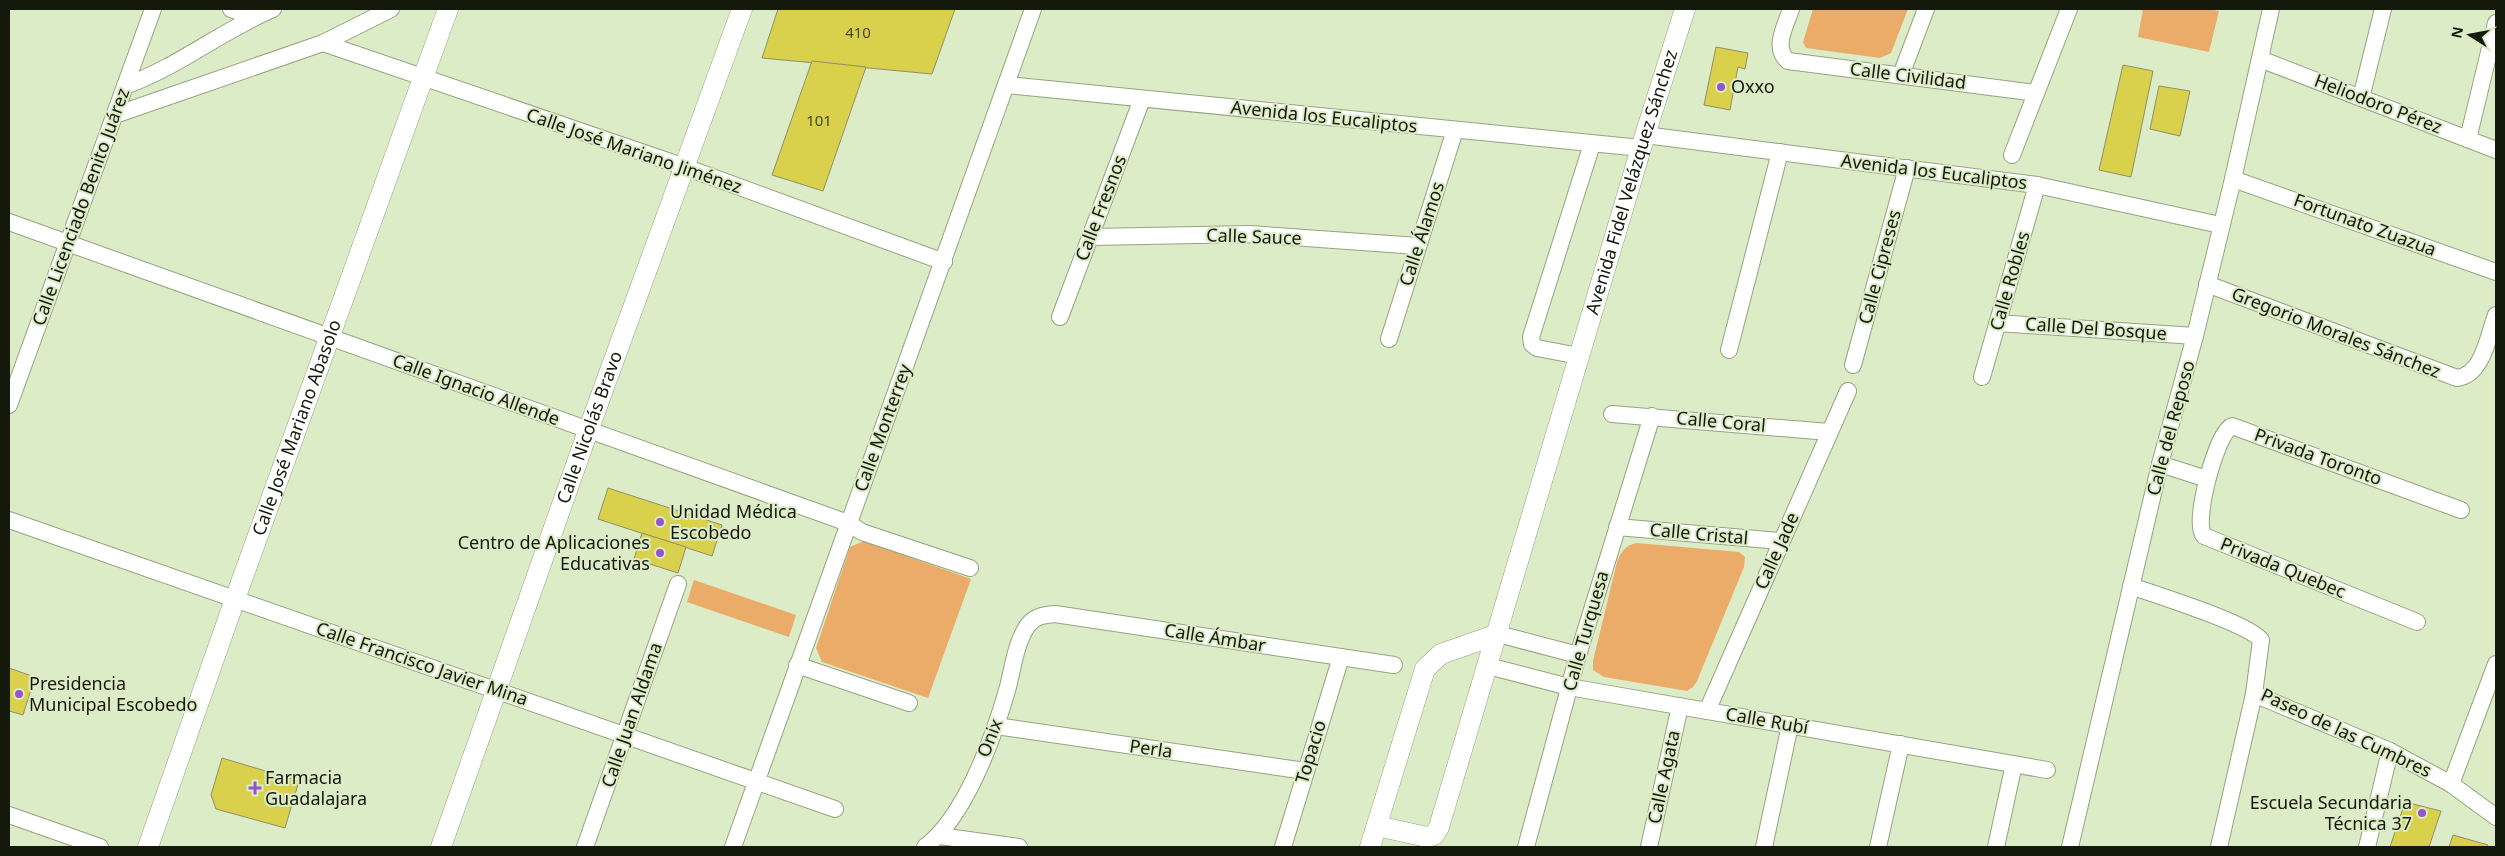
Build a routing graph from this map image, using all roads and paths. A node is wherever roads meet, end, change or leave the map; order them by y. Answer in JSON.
{"nodes":[{"id":1,"x":153,"y":9,"type":"edge"},
{"id":2,"x":231,"y":9,"type":"edge"},
{"id":3,"x":273,"y":9,"type":"edge"},
{"id":4,"x":391,"y":9,"type":"edge"},
{"id":5,"x":448,"y":9,"type":"edge"},
{"id":6,"x":742,"y":9,"type":"edge"},
{"id":7,"x":1033,"y":9,"type":"edge"},
{"id":8,"x":1685,"y":9,"type":"edge"},
{"id":9,"x":1791,"y":9,"type":"edge"},
{"id":10,"x":1926,"y":9,"type":"edge"},
{"id":11,"x":2070,"y":9,"type":"edge"},
{"id":12,"x":2272,"y":9,"type":"edge"},
{"id":13,"x":2383,"y":9,"type":"edge"},
{"id":14,"x":254,"y":17,"type":"junction"},
{"id":15,"x":2496,"y":23,"type":"edge"},
{"id":16,"x":323,"y":44,"type":"junction"},
{"id":17,"x":2260,"y":59,"type":"junction"},
{"id":18,"x":1900,"y":76,"type":"junction"},
{"id":19,"x":423,"y":78,"type":"junction"},
{"id":20,"x":1007,"y":85,"type":"junction"},
{"id":21,"x":125,"y":86,"type":"junction"},
{"id":22,"x":2036,"y":93,"type":"junction"},
{"id":23,"x":2361,"y":98,"type":"junction"},
{"id":24,"x":1142,"y":99,"type":"junction"},
{"id":25,"x":115,"y":115,"type":"junction"},
{"id":26,"x":1455,"y":130,"type":"junction"},
{"id":27,"x":2468,"y":139,"type":"junction"},
{"id":28,"x":1643,"y":141,"type":"junction"},
{"id":29,"x":1592,"y":144,"type":"junction"},
{"id":30,"x":2496,"y":150,"type":"edge"},
{"id":31,"x":1780,"y":152,"type":"junction"},
{"id":32,"x":2012,"y":155,"type":"dead end"},
{"id":33,"x":685,"y":167,"type":"junction"},
{"id":34,"x":1907,"y":168,"type":"junction"},
{"id":35,"x":2233,"y":179,"type":"junction"},
{"id":36,"x":2037,"y":185,"type":"junction"},
{"id":37,"x":9,"y":222,"type":"edge"},
{"id":38,"x":2220,"y":225,"type":"junction"},
{"id":39,"x":1091,"y":237,"type":"junction"},
{"id":40,"x":66,"y":243,"type":"junction"},
{"id":41,"x":1418,"y":246,"type":"junction"},
{"id":42,"x":944,"y":262,"type":"junction"},
{"id":43,"x":2496,"y":272,"type":"edge"},
{"id":44,"x":2207,"y":284,"type":"junction"},
{"id":45,"x":2496,"y":315,"type":"edge"},
{"id":46,"x":1060,"y":318,"type":"dead end"},
{"id":47,"x":1997,"y":323,"type":"junction"},
{"id":48,"x":2195,"y":336,"type":"junction"},
{"id":49,"x":330,"y":337,"type":"junction"},
{"id":50,"x":1388,"y":339,"type":"dead end"},
{"id":51,"x":1729,"y":350,"type":"dead end"},
{"id":52,"x":1579,"y":356,"type":"junction"},
{"id":53,"x":1853,"y":366,"type":"dead end"},
{"id":54,"x":1982,"y":377,"type":"dead end"},
{"id":55,"x":1848,"y":392,"type":"dead end"},
{"id":56,"x":9,"y":405,"type":"edge"},
{"id":57,"x":1612,"y":414,"type":"dead end"},
{"id":58,"x":1652,"y":416,"type":"junction"},
{"id":59,"x":588,"y":431,"type":"junction"},
{"id":60,"x":1829,"y":432,"type":"junction"},
{"id":61,"x":2160,"y":464,"type":"junction"},
{"id":62,"x":2208,"y":480,"type":"junction"},
{"id":63,"x":2461,"y":510,"type":"dead end"},
{"id":64,"x":9,"y":520,"type":"edge"},
{"id":65,"x":848,"y":523,"type":"junction"},
{"id":66,"x":1617,"y":527,"type":"junction"},
{"id":67,"x":1781,"y":540,"type":"junction"},
{"id":68,"x":970,"y":568,"type":"dead end"},
{"id":69,"x":678,"y":584,"type":"dead end"},
{"id":70,"x":2131,"y":586,"type":"junction"},
{"id":71,"x":235,"y":599,"type":"junction"},
{"id":72,"x":1036,"y":618,"type":"joint"},
{"id":73,"x":2417,"y":622,"type":"dead end"},
{"id":74,"x":1498,"y":634,"type":"junction"},
{"id":75,"x":1578,"y":655,"type":"junction"},
{"id":76,"x":1341,"y":657,"type":"junction"},
{"id":77,"x":2496,"y":664,"type":"edge"},
{"id":78,"x":797,"y":665,"type":"junction"},
{"id":79,"x":1394,"y":665,"type":"dead end"},
{"id":80,"x":1488,"y":666,"type":"junction"},
{"id":81,"x":1569,"y":687,"type":"junction"},
{"id":82,"x":498,"y":691,"type":"junction"},
{"id":83,"x":2254,"y":694,"type":"junction"},
{"id":84,"x":909,"y":703,"type":"dead end"},
{"id":85,"x":1680,"y":706,"type":"junction"},
{"id":86,"x":1707,"y":711,"type":"junction"},
{"id":87,"x":1790,"y":725,"type":"junction"},
{"id":88,"x":996,"y":726,"type":"junction"},
{"id":89,"x":625,"y":735,"type":"junction"},
{"id":90,"x":1901,"y":744,"type":"junction"},
{"id":91,"x":2390,"y":751,"type":"junction"},
{"id":92,"x":2014,"y":764,"type":"junction"},
{"id":93,"x":2047,"y":770,"type":"dead end"},
{"id":94,"x":1305,"y":771,"type":"junction"},
{"id":95,"x":756,"y":781,"type":"junction"},
{"id":96,"x":2451,"y":784,"type":"junction"},
{"id":97,"x":835,"y":809,"type":"dead end"},
{"id":98,"x":9,"y":815,"type":"edge"},
{"id":99,"x":2496,"y":817,"type":"edge"},
{"id":100,"x":1377,"y":826,"type":"junction"},
{"id":101,"x":940,"y":836,"type":"junction"},
{"id":102,"x":100,"y":847,"type":"edge"},
{"id":103,"x":148,"y":847,"type":"edge"},
{"id":104,"x":441,"y":847,"type":"edge"},
{"id":105,"x":586,"y":847,"type":"edge"},
{"id":106,"x":733,"y":847,"type":"edge"},
{"id":107,"x":925,"y":847,"type":"edge"},
{"id":108,"x":1019,"y":847,"type":"edge"},
{"id":109,"x":1284,"y":847,"type":"edge"},
{"id":110,"x":1370,"y":847,"type":"edge"},
{"id":111,"x":1526,"y":847,"type":"edge"},
{"id":112,"x":1649,"y":847,"type":"edge"},
{"id":113,"x":1764,"y":847,"type":"edge"},
{"id":114,"x":1878,"y":847,"type":"edge"},
{"id":115,"x":1996,"y":847,"type":"edge"},
{"id":116,"x":2070,"y":847,"type":"edge"},
{"id":117,"x":2219,"y":847,"type":"edge"},
{"id":118,"x":2367,"y":847,"type":"edge"}],
"edges":[{"from":1,"to":21,"type":"street","name":"Calle Licenciado Benito Juárez"},
{"from":2,"to":14,"type":"street"},
{"from":3,"to":14,"type":"street"},
{"from":4,"to":16,"type":"street"},
{"from":5,"to":19,"type":"street","name":"Calle José Mariano Abasolo"},
{"from":6,"to":33,"type":"street","name":"Calle Nicolás Bravo"},
{"from":7,"to":20,"type":"street","name":"Calle Monterrey"},
{"from":8,"to":28,"type":"street","name":"Avenida Fidel Velázquez Sánchez"},
{"from":9,"to":18,"type":"street","name":"Calle Civilidad"},
{"from":10,"to":18,"type":"street"},
{"from":11,"to":22,"type":"street"},
{"from":12,"to":17,"type":"street","name":"Calle del Reposo"},
{"from":13,"to":23,"type":"street"},
{"from":14,"to":21,"type":"street"},
{"from":15,"to":27,"type":"street"},
{"from":16,"to":19,"type":"street","name":"Calle José Mariano Jiménez"},
{"from":16,"to":25,"type":"street"},
{"from":17,"to":23,"type":"street","name":"Heliodoro Pérez"},
{"from":17,"to":35,"type":"street","name":"Calle del Reposo"},
{"from":18,"to":22,"type":"street","name":"Calle Civilidad"},
{"from":19,"to":33,"type":"street","name":"Calle José Mariano Jiménez"},
{"from":19,"to":49,"type":"street","name":"Calle José Mariano Abasolo"},
{"from":20,"to":24,"type":"street","name":"Avenida los Eucaliptos"},
{"from":20,"to":42,"type":"street","name":"Calle Monterrey"},
{"from":21,"to":25,"type":"street","name":"Calle Licenciado Benito Juárez"},
{"from":22,"to":32,"type":"street"},
{"from":23,"to":27,"type":"street","name":"Heliodoro Pérez"},
{"from":24,"to":26,"type":"street","name":"Avenida los Eucaliptos"},
{"from":24,"to":39,"type":"street","name":"Calle Fresnos"},
{"from":25,"to":40,"type":"street","name":"Calle Licenciado Benito Juárez"},
{"from":26,"to":29,"type":"street","name":"Avenida los Eucaliptos"},
{"from":26,"to":41,"type":"street","name":"Calle Álamos"},
{"from":27,"to":30,"type":"street","name":"Heliodoro Pérez"},
{"from":28,"to":29,"type":"street","name":"Avenida los Eucaliptos"},
{"from":28,"to":31,"type":"street","name":"Avenida los Eucaliptos"},
{"from":28,"to":52,"type":"street","name":"Avenida Fidel Velázquez Sánchez"},
{"from":29,"to":52,"type":"street"},
{"from":31,"to":34,"type":"street","name":"Avenida los Eucaliptos"},
{"from":31,"to":51,"type":"street"},
{"from":33,"to":42,"type":"street","name":"Calle José Mariano Jiménez"},
{"from":33,"to":59,"type":"street","name":"Calle Nicolás Bravo"},
{"from":34,"to":36,"type":"street","name":"Avenida los Eucaliptos"},
{"from":34,"to":53,"type":"street","name":"Calle Cipreses"},
{"from":35,"to":38,"type":"street","name":"Calle del Reposo"},
{"from":35,"to":43,"type":"street","name":"Fortunato Zuazua"},
{"from":36,"to":38,"type":"street","name":"Avenida los Eucaliptos"},
{"from":36,"to":47,"type":"street","name":"Calle Robles"},
{"from":37,"to":40,"type":"street","name":"Calle Ignacio Allende"},
{"from":38,"to":44,"type":"street","name":"Calle del Reposo"},
{"from":39,"to":41,"type":"street","name":"Calle Sauce"},
{"from":39,"to":46,"type":"street","name":"Calle Fresnos"},
{"from":40,"to":49,"type":"street","name":"Calle Ignacio Allende"},
{"from":40,"to":56,"type":"street","name":"Calle Licenciado Benito Juárez"},
{"from":41,"to":50,"type":"street","name":"Calle Álamos"},
{"from":42,"to":65,"type":"street","name":"Calle Monterrey"},
{"from":44,"to":45,"type":"street","name":"Gregorio Morales Sánchez"},
{"from":44,"to":48,"type":"street","name":"Calle del Reposo"},
{"from":47,"to":48,"type":"street","name":"Calle Del Bosque"},
{"from":47,"to":54,"type":"street","name":"Calle Robles"},
{"from":48,"to":61,"type":"street","name":"Calle del Reposo"},
{"from":49,"to":59,"type":"street","name":"Calle Ignacio Allende"},
{"from":49,"to":71,"type":"street","name":"Calle José Mariano Abasolo"},
{"from":52,"to":74,"type":"street","name":"Avenida Fidel Velázquez Sánchez"},
{"from":55,"to":60,"type":"street","name":"Calle Jade"},
{"from":57,"to":58,"type":"street","name":"Calle Coral"},
{"from":58,"to":60,"type":"street","name":"Calle Coral"},
{"from":58,"to":66,"type":"street","name":"Calle Turquesa"},
{"from":59,"to":65,"type":"street","name":"Calle Ignacio Allende"},
{"from":59,"to":82,"type":"street","name":"Calle Nicolás Bravo"},
{"from":60,"to":67,"type":"street","name":"Calle Jade"},
{"from":61,"to":62,"type":"street"},
{"from":61,"to":70,"type":"street","name":"Calle del Reposo"},
{"from":62,"to":63,"type":"street","name":"Privada Toronto"},
{"from":62,"to":73,"type":"street","name":"Privada Quebec"},
{"from":64,"to":71,"type":"street","name":"Calle Francisco Javier Mina"},
{"from":65,"to":68,"type":"street","name":"Calle Ignacio Allende"},
{"from":65,"to":78,"type":"street","name":"Calle Monterrey"},
{"from":66,"to":67,"type":"street","name":"Calle Cristal"},
{"from":66,"to":75,"type":"street","name":"Calle Turquesa"},
{"from":67,"to":86,"type":"street","name":"Calle Jade"},
{"from":69,"to":89,"type":"street","name":"Calle Juan Aldama"},
{"from":70,"to":83,"type":"street","name":"Paseo de las Cumbres"},
{"from":70,"to":116,"type":"street","name":"Calle del Reposo"},
{"from":71,"to":82,"type":"street","name":"Calle Francisco Javier Mina"},
{"from":71,"to":103,"type":"street","name":"Calle José Mariano Abasolo"},
{"from":72,"to":76,"type":"street","name":"Calle Ámbar"},
{"from":72,"to":88,"type":"street","name":"Onix"},
{"from":74,"to":75,"type":"street"},
{"from":74,"to":80,"type":"street","name":"Avenida Fidel Velázquez Sánchez"},
{"from":74,"to":100,"type":"street"},
{"from":75,"to":81,"type":"street","name":"Calle Turquesa"},
{"from":76,"to":79,"type":"street","name":"Calle Ámbar"},
{"from":76,"to":94,"type":"street","name":"Topacio"},
{"from":77,"to":96,"type":"street"},
{"from":78,"to":84,"type":"street"},
{"from":78,"to":95,"type":"street","name":"Calle Monterrey"},
{"from":80,"to":81,"type":"street","name":"Calle Rubí"},
{"from":80,"to":100,"type":"street","name":"Avenida Fidel Velázquez Sánchez"},
{"from":81,"to":85,"type":"street","name":"Calle Rubí"},
{"from":81,"to":111,"type":"street","name":"Calle Turquesa"},
{"from":82,"to":89,"type":"street","name":"Calle Francisco Javier Mina"},
{"from":82,"to":104,"type":"street","name":"Calle Nicolás Bravo"},
{"from":83,"to":91,"type":"street","name":"Paseo de las Cumbres"},
{"from":83,"to":117,"type":"street"},
{"from":85,"to":86,"type":"street","name":"Calle Rubí"},
{"from":85,"to":112,"type":"street","name":"Calle Agata"},
{"from":86,"to":87,"type":"street","name":"Calle Rubí"},
{"from":87,"to":90,"type":"street","name":"Calle Rubí"},
{"from":87,"to":113,"type":"street"},
{"from":88,"to":94,"type":"street","name":"Perla"},
{"from":88,"to":101,"type":"street","name":"Onix"},
{"from":89,"to":95,"type":"street","name":"Calle Francisco Javier Mina"},
{"from":89,"to":105,"type":"street","name":"Calle Juan Aldama"},
{"from":90,"to":92,"type":"street","name":"Calle Rubí"},
{"from":90,"to":114,"type":"street"},
{"from":91,"to":96,"type":"street","name":"Paseo de las Cumbres"},
{"from":91,"to":118,"type":"street"},
{"from":92,"to":93,"type":"street","name":"Calle Rubí"},
{"from":92,"to":115,"type":"street"},
{"from":94,"to":109,"type":"street","name":"Topacio"},
{"from":95,"to":97,"type":"street","name":"Calle Francisco Javier Mina"},
{"from":95,"to":106,"type":"street","name":"Calle Monterrey"},
{"from":96,"to":99,"type":"street","name":"Paseo de las Cumbres"},
{"from":98,"to":102,"type":"street"},
{"from":100,"to":110,"type":"street"},
{"from":101,"to":107,"type":"street","name":"Onix"},
{"from":101,"to":108,"type":"street"}]}
